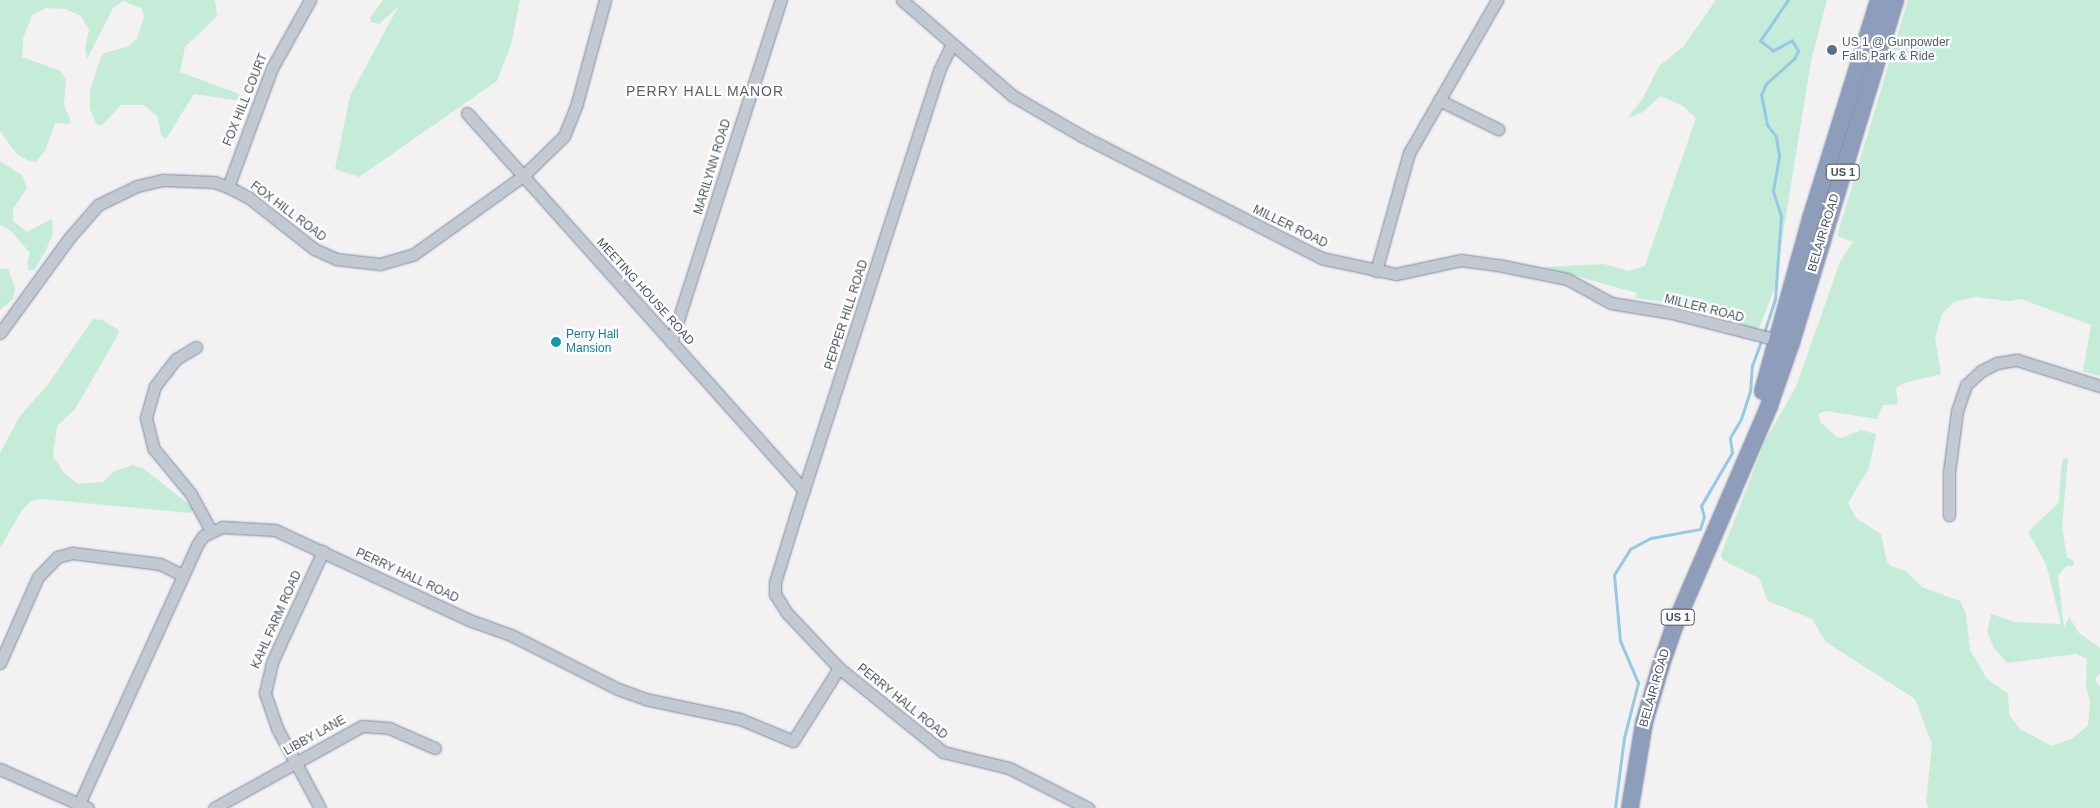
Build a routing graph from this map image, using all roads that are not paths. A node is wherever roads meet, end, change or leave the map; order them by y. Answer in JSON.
{"nodes":[{"id":1,"x":310,"y":0,"type":"edge"},
{"id":2,"x":605,"y":0,"type":"edge"},
{"id":3,"x":781,"y":0,"type":"edge"},
{"id":4,"x":902,"y":0,"type":"edge"},
{"id":5,"x":1497,"y":0,"type":"edge"},
{"id":6,"x":1879,"y":0,"type":"edge"},
{"id":7,"x":1896,"y":0,"type":"edge"},
{"id":8,"x":951,"y":46,"type":"junction"},
{"id":9,"x":1439,"y":100,"type":"junction"},
{"id":10,"x":467,"y":113,"type":"dead end"},
{"id":11,"x":1498,"y":129,"type":"dead end"},
{"id":12,"x":523,"y":176,"type":"junction"},
{"id":13,"x":228,"y":187,"type":"junction"},
{"id":14,"x":1376,"y":270,"type":"junction"},
{"id":15,"x":0,"y":333,"type":"edge"},
{"id":16,"x":1773,"y":339,"type":"junction"},
{"id":17,"x":671,"y":342,"type":"junction"},
{"id":18,"x":196,"y":347,"type":"dead end"},
{"id":19,"x":2100,"y":386,"type":"edge"},
{"id":20,"x":804,"y":490,"type":"junction"},
{"id":21,"x":1950,"y":515,"type":"dead end"},
{"id":22,"x":211,"y":530,"type":"junction"},
{"id":23,"x":323,"y":551,"type":"junction"},
{"id":24,"x":183,"y":574,"type":"junction"},
{"id":25,"x":775,"y":594,"type":"joint"},
{"id":26,"x":0,"y":663,"type":"edge"},
{"id":27,"x":839,"y":668,"type":"junction"},
{"id":28,"x":435,"y":748,"type":"dead end"},
{"id":29,"x":296,"y":762,"type":"junction"},
{"id":30,"x":0,"y":769,"type":"edge"},
{"id":31,"x":84,"y":806,"type":"edge"},
{"id":32,"x":214,"y":808,"type":"edge"},
{"id":33,"x":320,"y":808,"type":"edge"},
{"id":34,"x":1088,"y":808,"type":"edge"},
{"id":35,"x":1630,"y":808,"type":"edge"}],
"edges":[{"from":1,"to":13,"type":"street","name":"FOX HILL COURT"},
{"from":2,"to":12,"type":"street","name":"FOX HILL ROAD"},
{"from":3,"to":17,"type":"street","name":"MARILYNN ROAD"},
{"from":4,"to":8,"type":"street","name":"MILLER ROAD"},
{"from":5,"to":9,"type":"street"},
{"from":6,"to":16,"type":"highway","name":"BELAIR ROAD","number":"US 1"},
{"from":7,"to":16,"type":"highway","name":"BELAIR ROAD","number":"US 1"},
{"from":8,"to":14,"type":"street","name":"MILLER ROAD"},
{"from":8,"to":20,"type":"street","name":"PEPPER HILL ROAD"},
{"from":9,"to":11,"type":"street"},
{"from":9,"to":14,"type":"street"},
{"from":10,"to":12,"type":"street","name":"MEETING HOUSE ROAD"},
{"from":12,"to":13,"type":"street","name":"FOX HILL ROAD"},
{"from":12,"to":17,"type":"street","name":"MEETING HOUSE ROAD"},
{"from":13,"to":15,"type":"street","name":"FOX HILL ROAD"},
{"from":14,"to":16,"type":"street","name":"MILLER ROAD"},
{"from":16,"to":35,"type":"highway","name":"BELAIR ROAD","number":"US 1"},
{"from":17,"to":20,"type":"street","name":"MEETING HOUSE ROAD"},
{"from":18,"to":22,"type":"street"},
{"from":19,"to":21,"type":"street"},
{"from":20,"to":25,"type":"street","name":"PEPPER HILL ROAD"},
{"from":22,"to":23,"type":"street","name":"PERRY HALL ROAD"},
{"from":22,"to":24,"type":"street"},
{"from":23,"to":27,"type":"street","name":"PERRY HALL ROAD"},
{"from":23,"to":29,"type":"street","name":"KAHL FARM ROAD"},
{"from":24,"to":26,"type":"street"},
{"from":24,"to":31,"type":"street"},
{"from":25,"to":27,"type":"street","name":"PERRY HALL ROAD"},
{"from":27,"to":34,"type":"street","name":"PERRY HALL ROAD"},
{"from":28,"to":29,"type":"street","name":"LIBBY LANE"},
{"from":29,"to":32,"type":"street","name":"LIBBY LANE"},
{"from":29,"to":33,"type":"street","name":"KAHL FARM ROAD"},
{"from":30,"to":31,"type":"street"}]}
